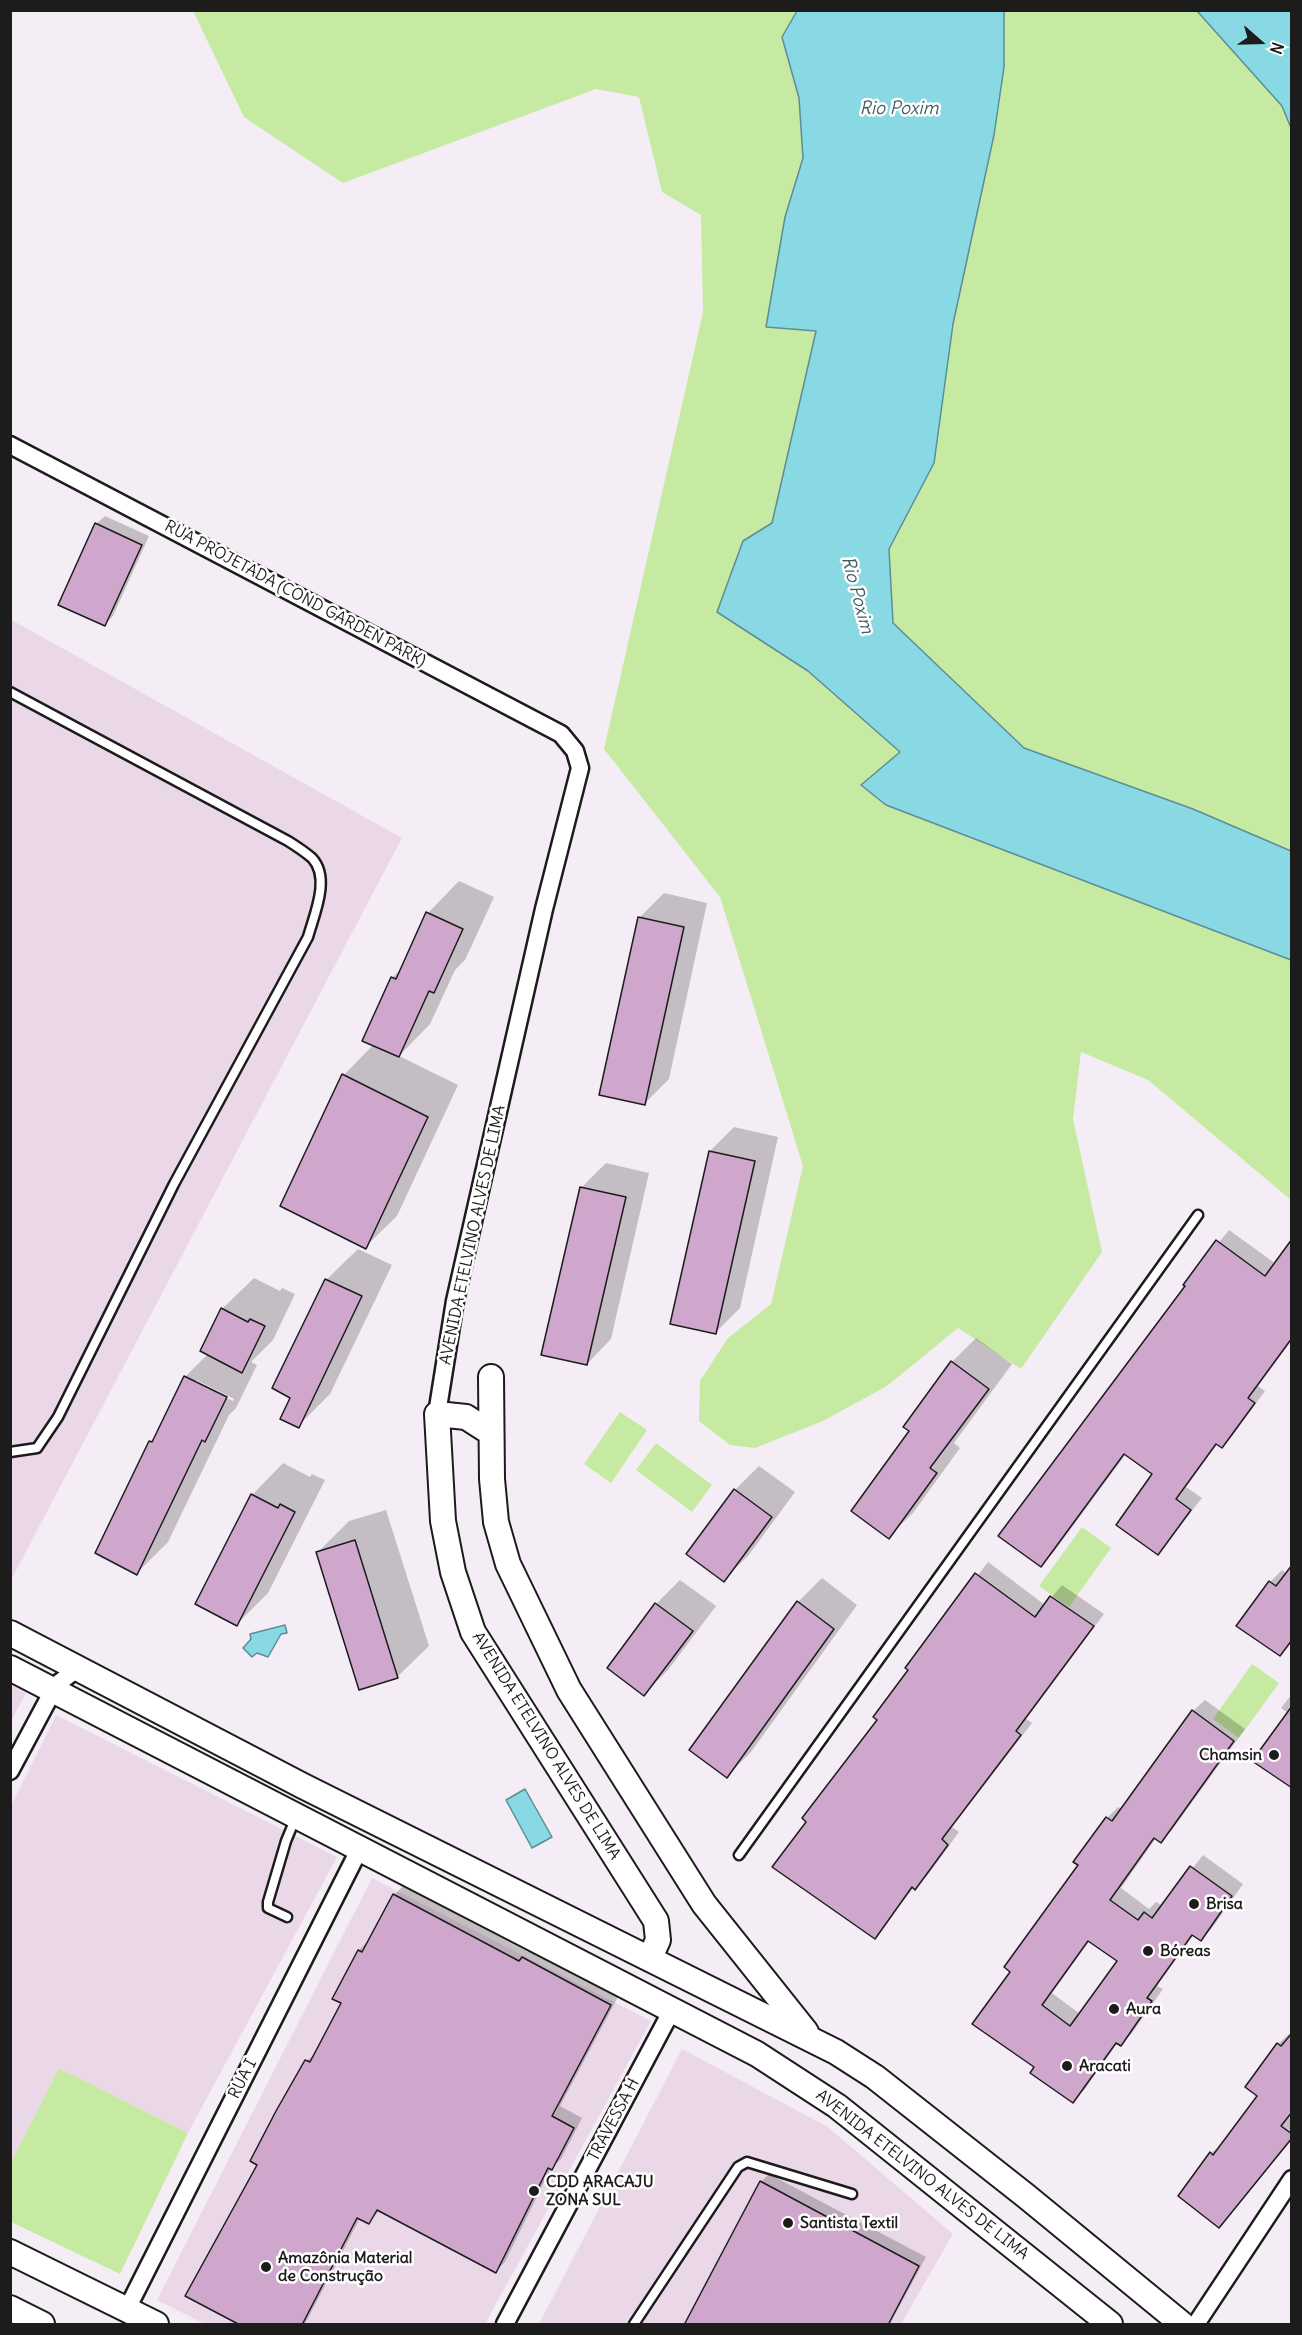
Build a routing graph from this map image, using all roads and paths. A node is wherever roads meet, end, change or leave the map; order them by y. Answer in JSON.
{"nodes":[{"id":1,"x":10,"y":445,"type":"edge"},
{"id":2,"x":10,"y":692,"type":"edge"},
{"id":3,"x":575,"y":751,"type":"joint"},
{"id":4,"x":1198,"y":1215,"type":"dead end"},
{"id":5,"x":491,"y":1377,"type":"dead end"},
{"id":6,"x":437,"y":1414,"type":"junction"},
{"id":7,"x":491,"y":1433,"type":"junction"},
{"id":8,"x":10,"y":1452,"type":"edge"},
{"id":9,"x":10,"y":1633,"type":"edge"},
{"id":10,"x":10,"y":1668,"type":"edge"},
{"id":11,"x":77,"y":1669,"type":"junction"},
{"id":12,"x":53,"y":1690,"type":"junction"},
{"id":13,"x":10,"y":1771,"type":"edge"},
{"id":14,"x":296,"y":1817,"type":"junction"},
{"id":15,"x":359,"y":1850,"type":"junction"},
{"id":16,"x":739,"y":1855,"type":"dead end"},
{"id":17,"x":287,"y":1917,"type":"dead end"},
{"id":18,"x":650,"y":1958,"type":"junction"},
{"id":19,"x":672,"y":2010,"type":"junction"},
{"id":20,"x":810,"y":2036,"type":"junction"},
{"id":21,"x":1292,"y":2179,"type":"edge"},
{"id":22,"x":852,"y":2194,"type":"dead end"},
{"id":23,"x":10,"y":2252,"type":"edge"},
{"id":24,"x":10,"y":2308,"type":"edge"},
{"id":25,"x":127,"y":2309,"type":"junction"},
{"id":26,"x":42,"y":2325,"type":"edge"},
{"id":27,"x":156,"y":2325,"type":"edge"},
{"id":28,"x":505,"y":2325,"type":"edge"},
{"id":29,"x":634,"y":2325,"type":"edge"},
{"id":30,"x":1110,"y":2325,"type":"edge"},
{"id":31,"x":1182,"y":2325,"type":"edge"},
{"id":32,"x":1196,"y":2325,"type":"edge"}],
"edges":[{"from":1,"to":3,"type":"street","name":"RUA PROJETADA (COND GARDEN PARK)"},
{"from":2,"to":8,"type":"lane"},
{"from":3,"to":6,"type":"street","name":"AVENIDA ETELVINO ALVES DE LIMA"},
{"from":4,"to":16,"type":"lane"},
{"from":5,"to":7,"type":"main road"},
{"from":6,"to":7,"type":"main road"},
{"from":6,"to":18,"type":"main road","name":"AVENIDA ETELVINO ALVES DE LIMA"},
{"from":7,"to":20,"type":"main road"},
{"from":9,"to":11,"type":"main road"},
{"from":10,"to":12,"type":"main road","name":"AVENIDA ETELVINO ALVES DE LIMA"},
{"from":11,"to":12,"type":"street"},
{"from":11,"to":18,"type":"main road"},
{"from":12,"to":13,"type":"street"},
{"from":12,"to":14,"type":"main road","name":"AVENIDA ETELVINO ALVES DE LIMA"},
{"from":14,"to":15,"type":"main road","name":"AVENIDA ETELVINO ALVES DE LIMA"},
{"from":14,"to":17,"type":"lane"},
{"from":15,"to":19,"type":"main road","name":"AVENIDA ETELVINO ALVES DE LIMA"},
{"from":15,"to":25,"type":"street","name":"RUA I"},
{"from":18,"to":20,"type":"main road"},
{"from":19,"to":28,"type":"street","name":"TRAVESSA H"},
{"from":19,"to":30,"type":"main road","name":"AVENIDA ETELVINO ALVES DE LIMA"},
{"from":20,"to":31,"type":"main road"},
{"from":21,"to":32,"type":"street"},
{"from":22,"to":29,"type":"lane"},
{"from":23,"to":25,"type":"main road"},
{"from":24,"to":26,"type":"main road"},
{"from":25,"to":27,"type":"main road"}]}
